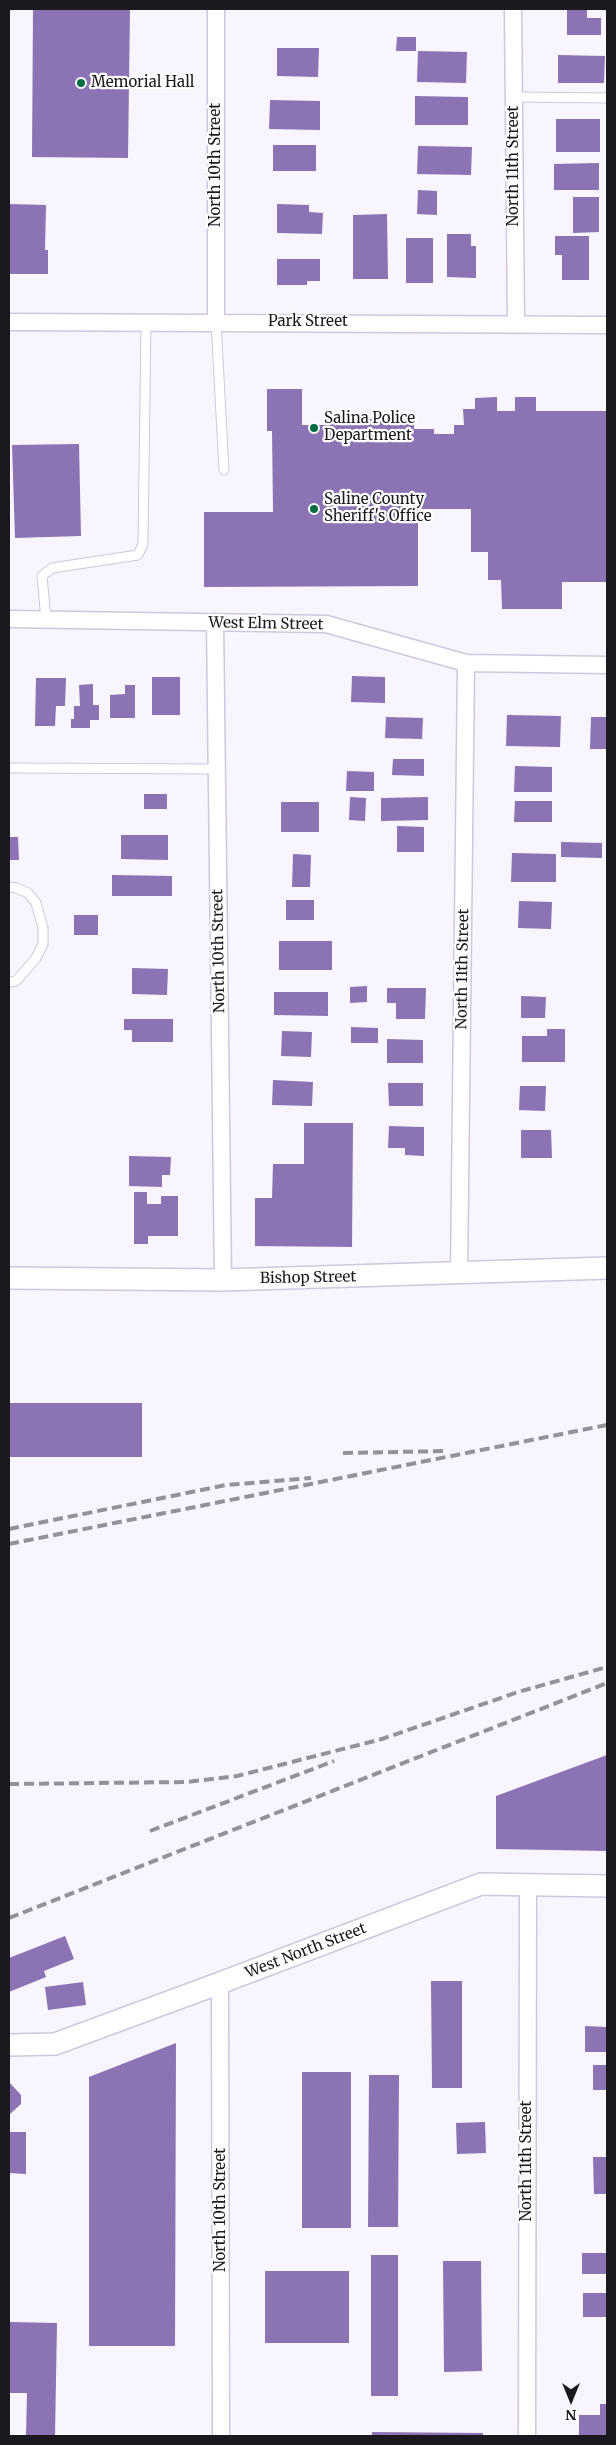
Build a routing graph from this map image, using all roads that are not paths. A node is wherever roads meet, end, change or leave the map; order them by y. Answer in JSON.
{"nodes":[{"id":1,"x":216,"y":9,"type":"edge"},
{"id":2,"x":513,"y":9,"type":"edge"},
{"id":3,"x":514,"y":97,"type":"junction"},
{"id":4,"x":607,"y":98,"type":"edge"},
{"id":5,"x":9,"y":322,"type":"edge"},
{"id":6,"x":146,"y":322,"type":"junction"},
{"id":7,"x":216,"y":322,"type":"junction"},
{"id":8,"x":516,"y":324,"type":"junction"},
{"id":9,"x":607,"y":324,"type":"edge"},
{"id":10,"x":224,"y":470,"type":"dead end"},
{"id":11,"x":9,"y":620,"type":"edge"},
{"id":12,"x":46,"y":620,"type":"junction"},
{"id":13,"x":216,"y":622,"type":"junction"},
{"id":14,"x":466,"y":663,"type":"junction"},
{"id":15,"x":607,"y":665,"type":"edge"},
{"id":16,"x":9,"y":768,"type":"edge"},
{"id":17,"x":217,"y":769,"type":"junction"},
{"id":18,"x":9,"y":888,"type":"edge"},
{"id":19,"x":9,"y":982,"type":"edge"},
{"id":20,"x":607,"y":1268,"type":"edge"},
{"id":21,"x":459,"y":1274,"type":"junction"},
{"id":22,"x":9,"y":1278,"type":"edge"},
{"id":23,"x":223,"y":1280,"type":"junction"},
{"id":24,"x":528,"y":1886,"type":"junction"},
{"id":25,"x":607,"y":1886,"type":"edge"},
{"id":26,"x":220,"y":1983,"type":"junction"},
{"id":27,"x":9,"y":2044,"type":"edge"},
{"id":28,"x":221,"y":2436,"type":"edge"},
{"id":29,"x":526,"y":2436,"type":"edge"}],
"edges":[{"from":1,"to":7,"type":"street","name":"North 10th Street"},
{"from":2,"to":3,"type":"street","name":"North 11th Street"},
{"from":3,"to":4,"type":"lane"},
{"from":3,"to":8,"type":"street","name":"North 11th Street"},
{"from":5,"to":6,"type":"street","name":"Park Street"},
{"from":6,"to":7,"type":"street","name":"Park Street"},
{"from":6,"to":12,"type":"lane"},
{"from":7,"to":8,"type":"street","name":"Park Street"},
{"from":7,"to":10,"type":"lane"},
{"from":8,"to":9,"type":"street","name":"Park Street"},
{"from":11,"to":12,"type":"street","name":"West Elm Street"},
{"from":12,"to":13,"type":"street","name":"West Elm Street"},
{"from":13,"to":14,"type":"street","name":"West Elm Street"},
{"from":13,"to":17,"type":"street","name":"North 10th Street"},
{"from":14,"to":15,"type":"street","name":"West Elm Street"},
{"from":14,"to":21,"type":"street","name":"North 11th Street"},
{"from":16,"to":17,"type":"lane"},
{"from":17,"to":23,"type":"street","name":"North 10th Street"},
{"from":18,"to":19,"type":"lane"},
{"from":20,"to":21,"type":"street","name":"Bishop Street"},
{"from":21,"to":23,"type":"street","name":"Bishop Street"},
{"from":22,"to":23,"type":"street","name":"Bishop Street"},
{"from":24,"to":25,"type":"street","name":"West North Street"},
{"from":24,"to":26,"type":"street","name":"West North Street"},
{"from":24,"to":29,"type":"street","name":"North 11th Street"},
{"from":26,"to":27,"type":"street","name":"West North Street"},
{"from":26,"to":28,"type":"street","name":"North 10th Street"}]}
